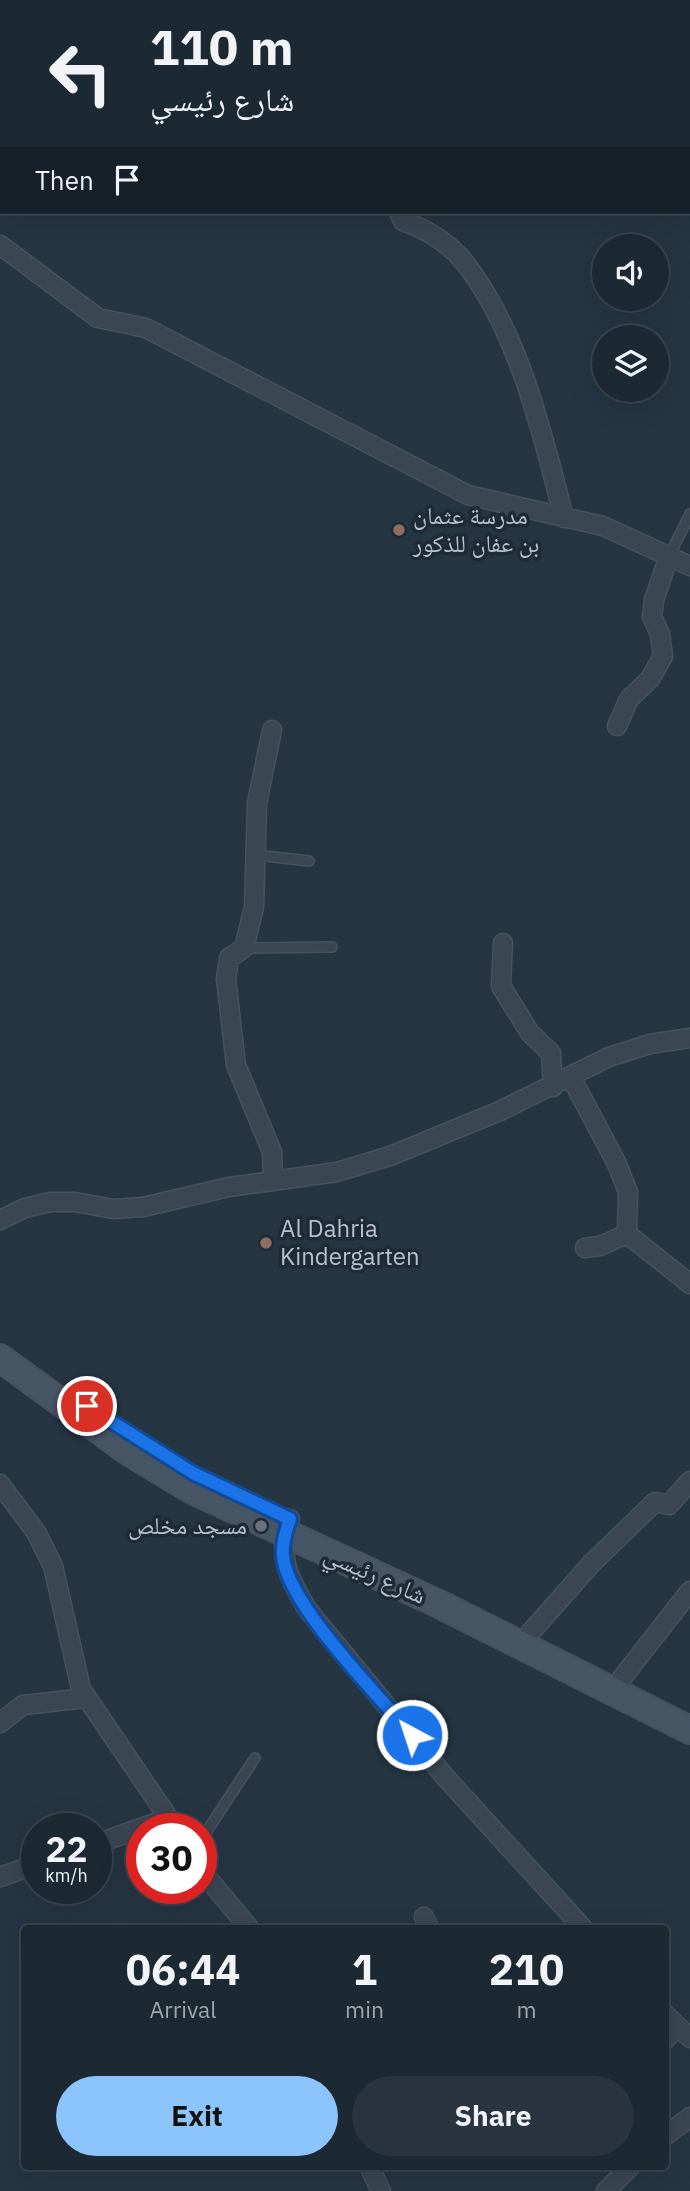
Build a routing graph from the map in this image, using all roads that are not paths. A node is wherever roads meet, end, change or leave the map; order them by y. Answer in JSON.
{"nodes":[{"id":1,"x":400,"y":214,"type":"edge"},
{"id":2,"x":0,"y":245,"type":"edge"},
{"id":3,"x":690,"y":514,"type":"edge"},
{"id":4,"x":564,"y":518,"type":"junction"},
{"id":5,"x":669,"y":556,"type":"junction"},
{"id":6,"x":690,"y":566,"type":"edge"},
{"id":7,"x":617,"y":726,"type":"dead end"},
{"id":8,"x":272,"y":730,"type":"dead end"},
{"id":9,"x":256,"y":855,"type":"junction"},
{"id":10,"x":309,"y":861,"type":"dead end"},
{"id":11,"x":503,"y":943,"type":"dead end"},
{"id":12,"x":332,"y":947,"type":"dead end"},
{"id":13,"x":244,"y":948,"type":"junction"},
{"id":14,"x":690,"y":1038,"type":"edge"},
{"id":15,"x":570,"y":1077,"type":"junction"},
{"id":16,"x":553,"y":1087,"type":"junction"},
{"id":17,"x":273,"y":1181,"type":"junction"},
{"id":18,"x":0,"y":1220,"type":"edge"},
{"id":19,"x":627,"y":1234,"type":"junction"},
{"id":20,"x":585,"y":1248,"type":"dead end"},
{"id":21,"x":690,"y":1284,"type":"edge"},
{"id":22,"x":0,"y":1345,"type":"edge"},
{"id":23,"x":0,"y":1358,"type":"edge"},
{"id":24,"x":690,"y":1482,"type":"edge"},
{"id":25,"x":0,"y":1484,"type":"edge"},
{"id":26,"x":288,"y":1527,"type":"junction"},
{"id":27,"x":690,"y":1591,"type":"edge"},
{"id":28,"x":530,"y":1633,"type":"junction"},
{"id":29,"x":619,"y":1686,"type":"junction"},
{"id":30,"x":87,"y":1698,"type":"junction"},
{"id":31,"x":690,"y":1712,"type":"edge"},
{"id":32,"x":0,"y":1723,"type":"edge"},
{"id":33,"x":690,"y":1730,"type":"edge"},
{"id":34,"x":255,"y":1758,"type":"dead end"},
{"id":35,"x":165,"y":1813,"type":"edge"},
{"id":36,"x":217,"y":1816,"type":"edge"},
{"id":37,"x":21,"y":1870,"type":"edge"},
{"id":38,"x":0,"y":1877,"type":"edge"},
{"id":39,"x":217,"y":1889,"type":"edge"},
{"id":40,"x":247,"y":1925,"type":"edge"},
{"id":41,"x":580,"y":1925,"type":"edge"},
{"id":42,"x":690,"y":2117,"type":"edge"},
{"id":43,"x":669,"y":2133,"type":"edge"},
{"id":44,"x":371,"y":2170,"type":"edge"},
{"id":45,"x":627,"y":2170,"type":"edge"},
{"id":46,"x":381,"y":2191,"type":"edge"},
{"id":47,"x":606,"y":2191,"type":"edge"}],
"edges":[{"from":1,"to":4,"type":"street"},
{"from":2,"to":4,"type":"street"},
{"from":3,"to":5,"type":"lane"},
{"from":4,"to":5,"type":"street"},
{"from":5,"to":6,"type":"street"},
{"from":5,"to":7,"type":"street"},
{"from":8,"to":9,"type":"street"},
{"from":9,"to":10,"type":"lane"},
{"from":9,"to":13,"type":"street"},
{"from":11,"to":16,"type":"street"},
{"from":12,"to":13,"type":"lane"},
{"from":13,"to":17,"type":"street"},
{"from":14,"to":15,"type":"street"},
{"from":15,"to":16,"type":"street"},
{"from":15,"to":19,"type":"street"},
{"from":16,"to":17,"type":"street"},
{"from":17,"to":18,"type":"street"},
{"from":19,"to":20,"type":"street"},
{"from":19,"to":21,"type":"street"},
{"from":22,"to":26,"type":"main road","name":"شارع رئيسي"},
{"from":23,"to":26,"type":"main road","name":"شارع رئيسي"},
{"from":24,"to":28,"type":"street"},
{"from":25,"to":30,"type":"street"},
{"from":26,"to":28,"type":"main road","name":"شارع رئيسي"},
{"from":26,"to":29,"type":"main road","name":"شارع رئيسي"},
{"from":26,"to":41,"type":"street"},
{"from":27,"to":29,"type":"street"},
{"from":28,"to":29,"type":"main road","name":"شارع رئيسي"},
{"from":29,"to":31,"type":"main road","name":"شارع رئيسي"},
{"from":29,"to":33,"type":"main road","name":"شارع رئيسي"},
{"from":30,"to":32,"type":"street"},
{"from":30,"to":35,"type":"street"},
{"from":34,"to":36,"type":"lane"},
{"from":37,"to":38,"type":"street"},
{"from":39,"to":40,"type":"street"},
{"from":42,"to":43,"type":"street"},
{"from":44,"to":46,"type":"street"},
{"from":45,"to":47,"type":"street"}]}
